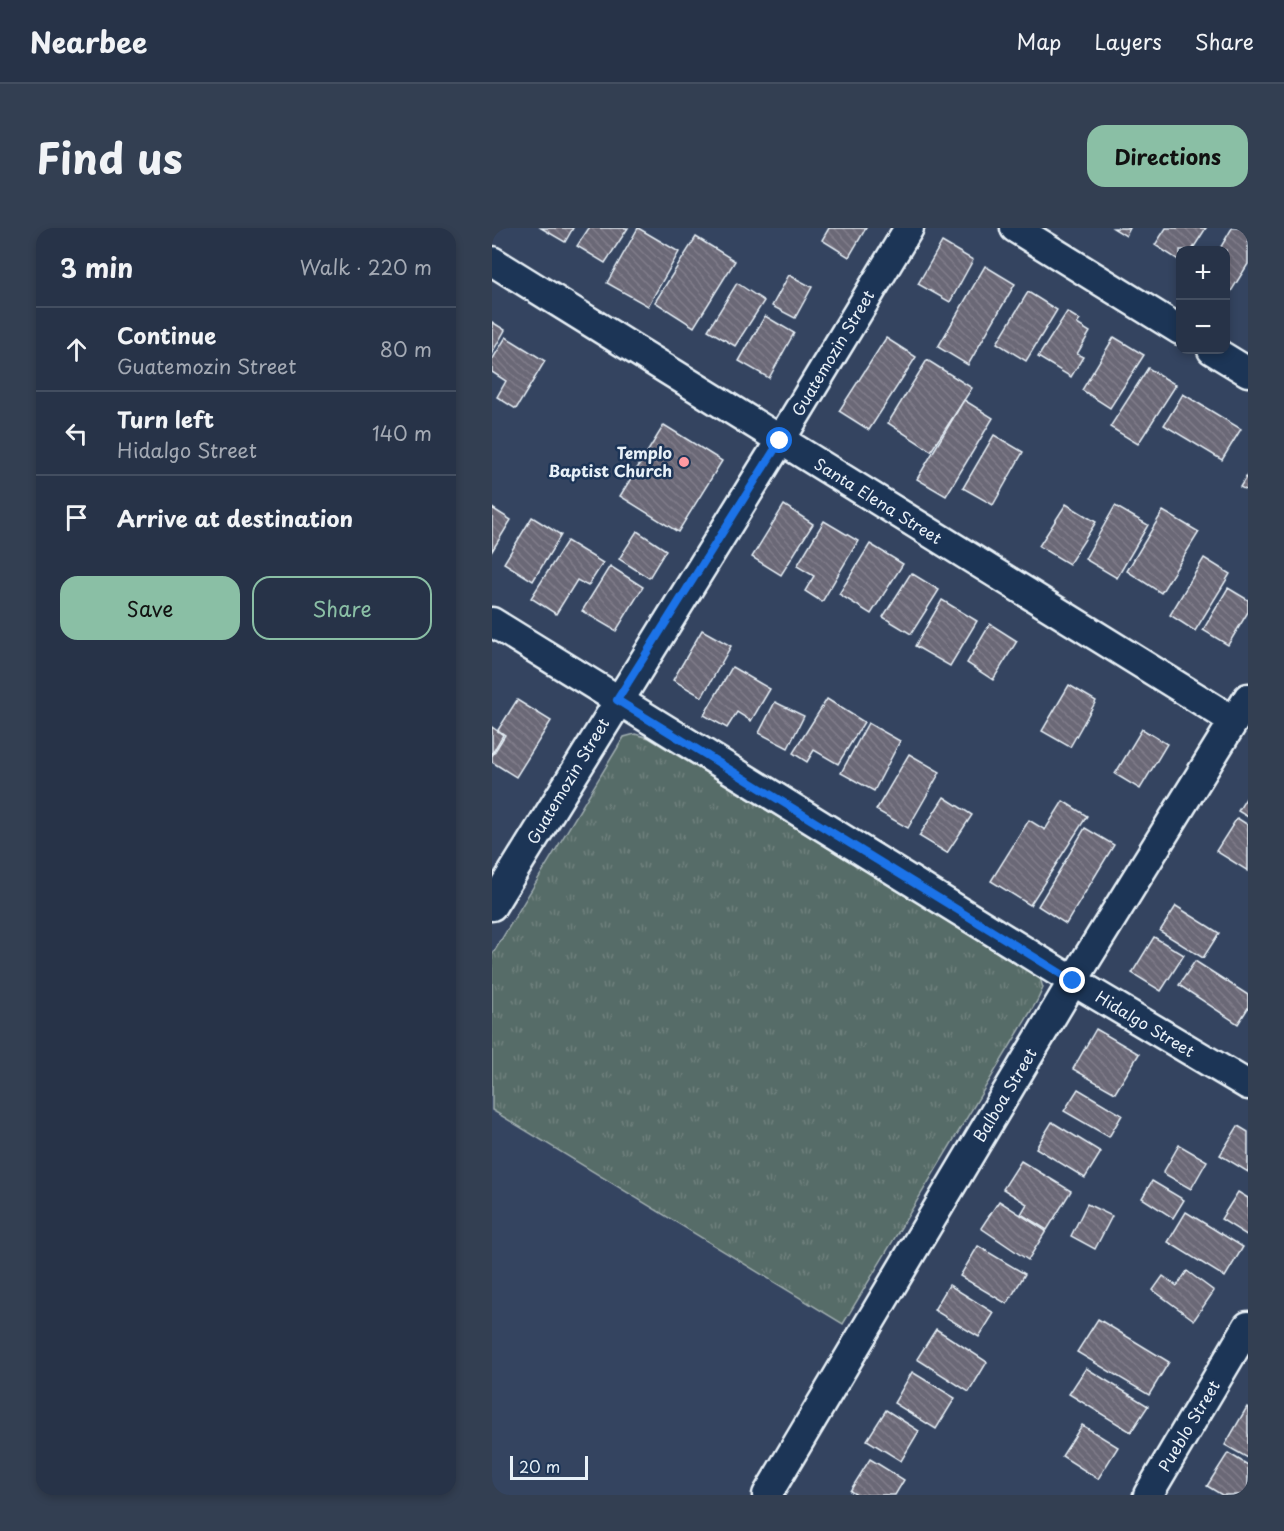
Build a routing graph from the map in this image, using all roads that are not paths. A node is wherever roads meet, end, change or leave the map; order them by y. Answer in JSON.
{"nodes":[{"id":1,"x":909,"y":228,"type":"edge"},
{"id":2,"x":1015,"y":228,"type":"edge"},
{"id":3,"x":492,"y":261,"type":"edge"},
{"id":4,"x":1176,"y":328,"type":"edge"},
{"id":5,"x":1219,"y":354,"type":"edge"},
{"id":6,"x":1248,"y":372,"type":"edge"},
{"id":7,"x":780,"y":441,"type":"junction"},
{"id":8,"x":492,"y":622,"type":"edge"},
{"id":9,"x":617,"y":700,"type":"junction"},
{"id":10,"x":1241,"y":709,"type":"edge"},
{"id":11,"x":492,"y":906,"type":"edge"},
{"id":12,"x":1073,"y":981,"type":"junction"},
{"id":13,"x":1248,"y":1085,"type":"edge"},
{"id":14,"x":1248,"y":1326,"type":"edge"},
{"id":15,"x":767,"y":1495,"type":"edge"},
{"id":16,"x":1148,"y":1495,"type":"edge"}],
"edges":[{"from":1,"to":7,"type":"street","name":"Guatemozin Street"},
{"from":2,"to":4,"type":"street"},
{"from":3,"to":7,"type":"street","name":"Santa Elena Street"},
{"from":5,"to":6,"type":"street"},
{"from":7,"to":9,"type":"street","name":"Guatemozin Street"},
{"from":7,"to":10,"type":"street","name":"Santa Elena Street"},
{"from":8,"to":9,"type":"street","name":"Hidalgo Street"},
{"from":9,"to":11,"type":"street","name":"Guatemozin Street"},
{"from":9,"to":12,"type":"street","name":"Hidalgo Street"},
{"from":10,"to":12,"type":"street","name":"Balboa Street"},
{"from":12,"to":13,"type":"street","name":"Hidalgo Street"},
{"from":12,"to":15,"type":"street","name":"Balboa Street"},
{"from":14,"to":16,"type":"street","name":"Pueblo Street"}]}
